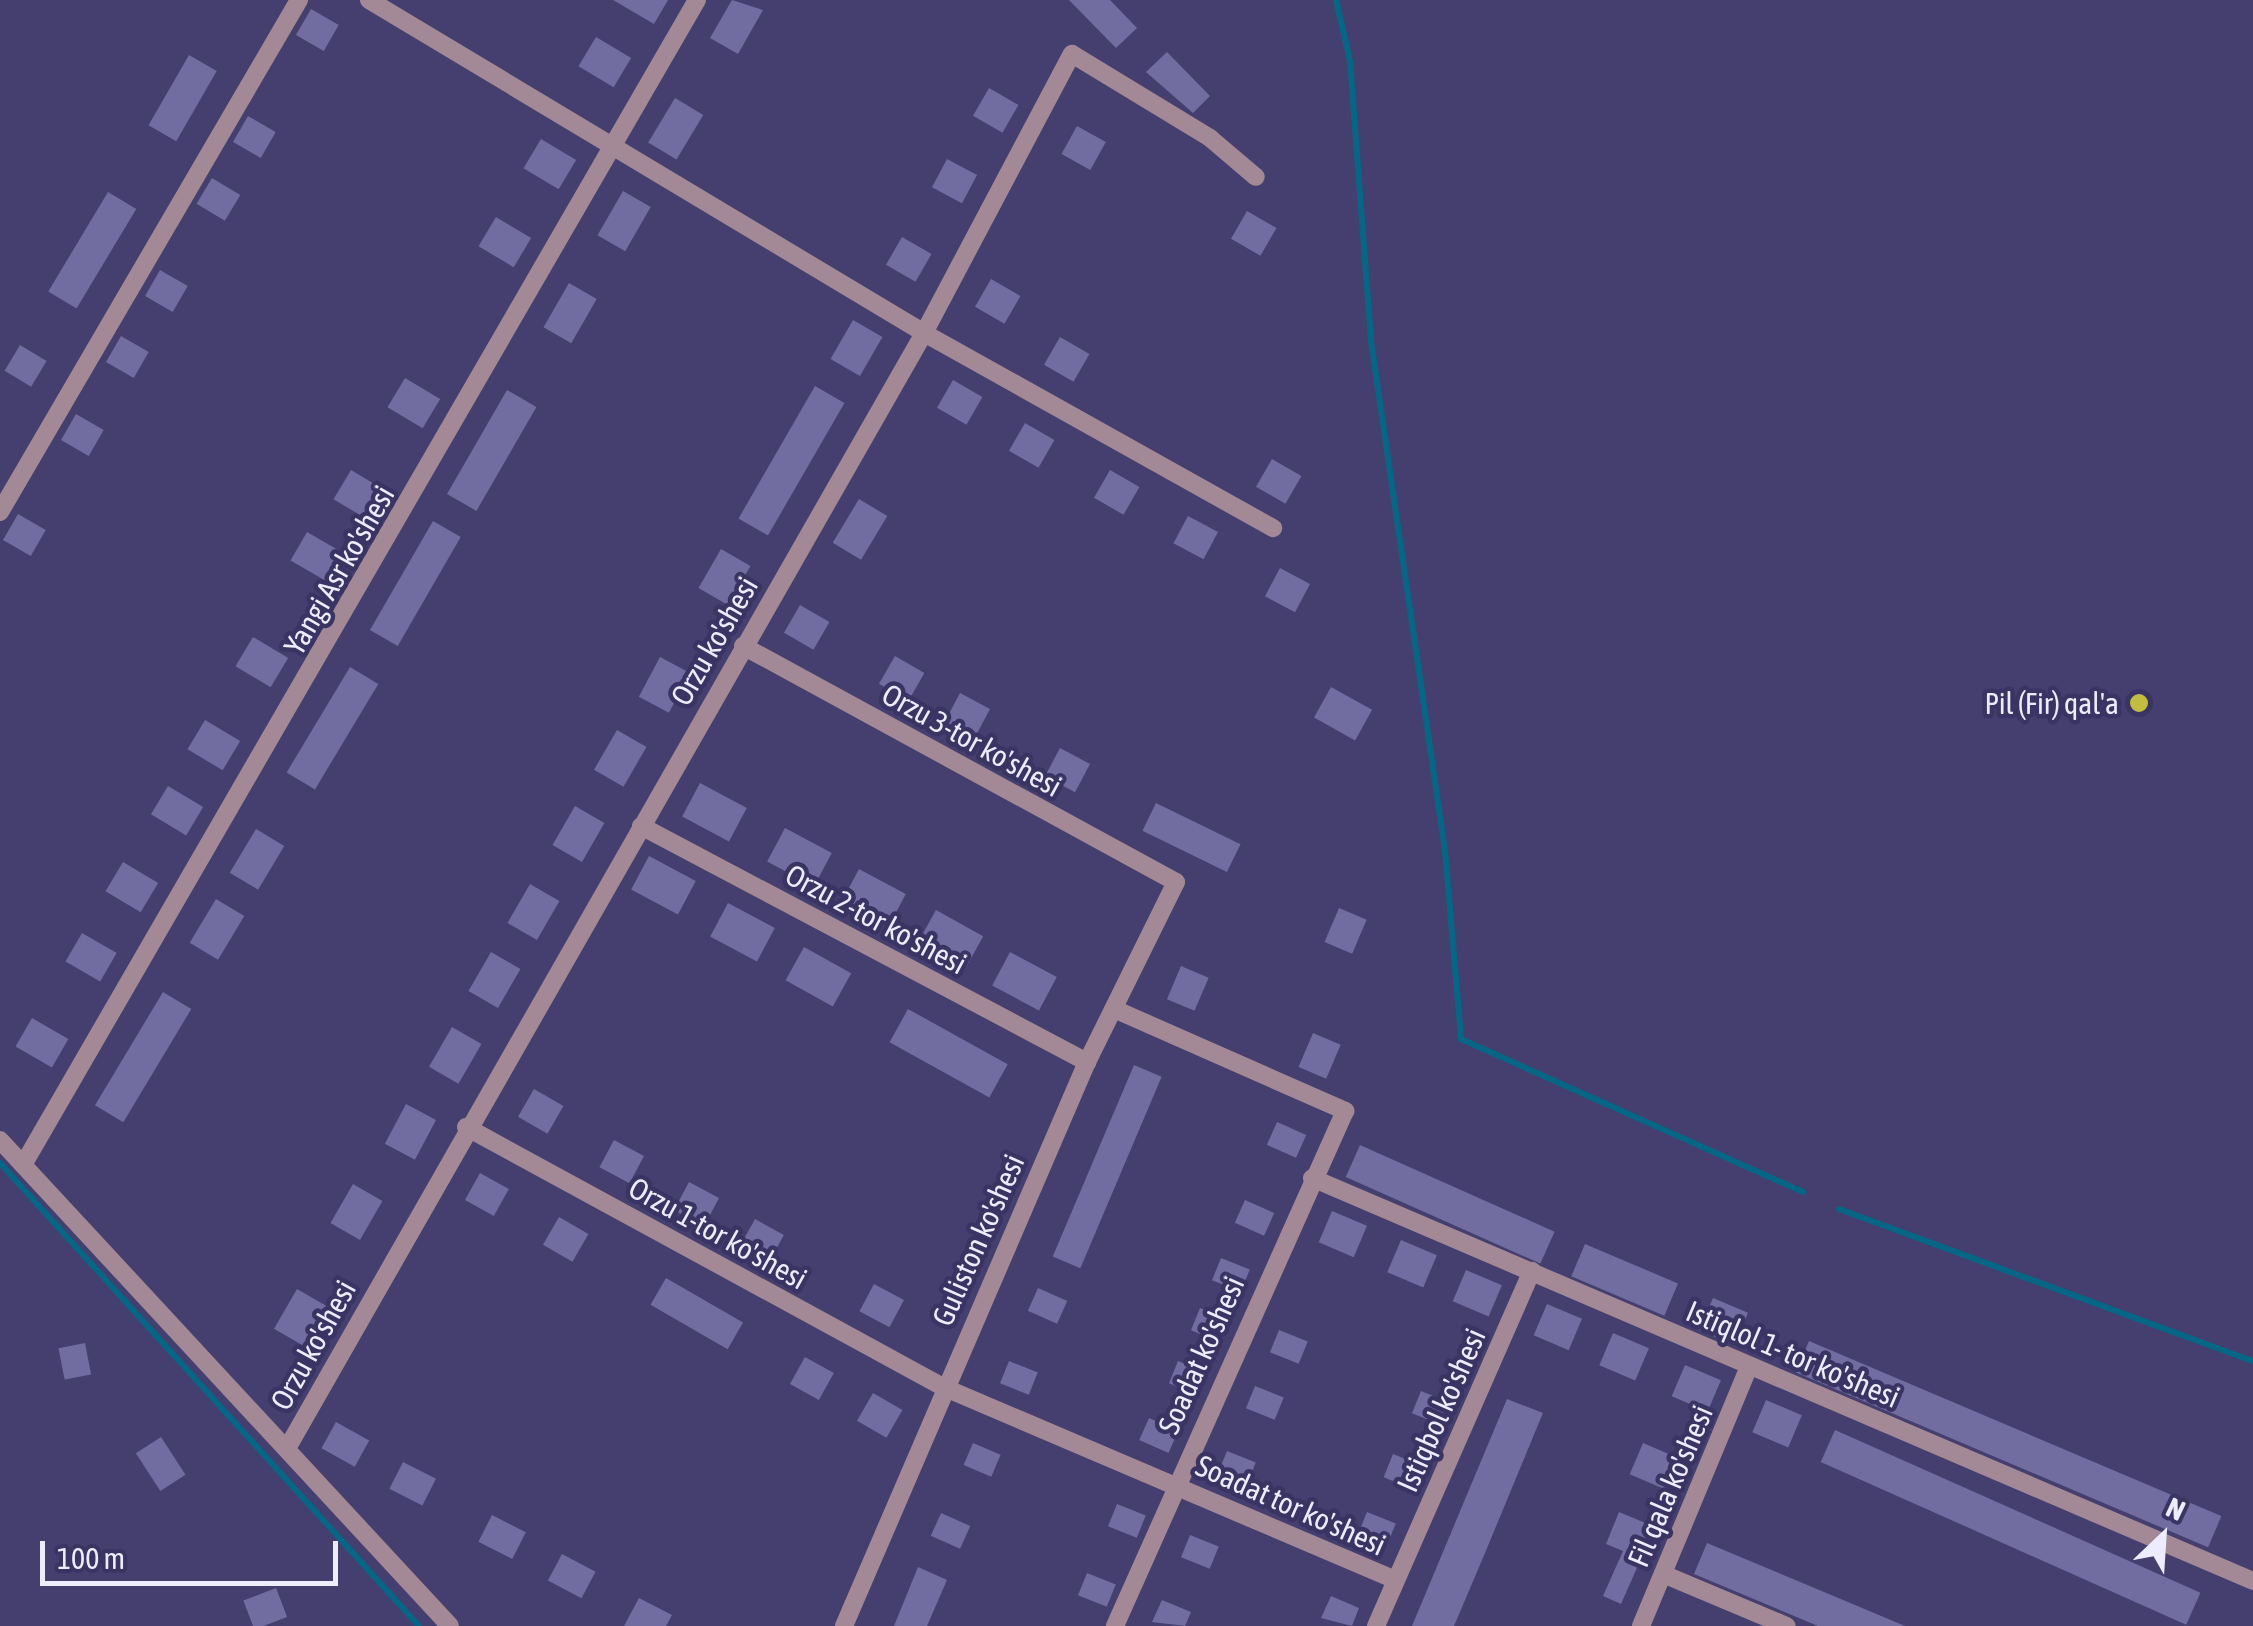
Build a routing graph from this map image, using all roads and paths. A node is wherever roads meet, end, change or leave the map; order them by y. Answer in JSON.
{"nodes":[{"id":1,"x":299,"y":0,"type":"edge"},
{"id":2,"x":370,"y":0,"type":"edge"},
{"id":3,"x":697,"y":0,"type":"edge"},
{"id":4,"x":618,"y":147,"type":"junction"},
{"id":5,"x":1256,"y":178,"type":"dead end"},
{"id":6,"x":924,"y":332,"type":"junction"},
{"id":7,"x":0,"y":512,"type":"edge"},
{"id":8,"x":1273,"y":528,"type":"dead end"},
{"id":9,"x":742,"y":646,"type":"junction"},
{"id":10,"x":640,"y":826,"type":"junction"},
{"id":11,"x":1176,"y":882,"type":"joint"},
{"id":12,"x":1114,"y":1009,"type":"junction"},
{"id":13,"x":1087,"y":1062,"type":"junction"},
{"id":14,"x":466,"y":1127,"type":"junction"},
{"id":15,"x":0,"y":1140,"type":"edge"},
{"id":16,"x":22,"y":1165,"type":"junction"},
{"id":17,"x":1312,"y":1178,"type":"junction"},
{"id":18,"x":1532,"y":1271,"type":"junction"},
{"id":19,"x":1749,"y":1366,"type":"junction"},
{"id":20,"x":943,"y":1387,"type":"junction"},
{"id":21,"x":290,"y":1445,"type":"junction"},
{"id":22,"x":1174,"y":1484,"type":"junction"},
{"id":23,"x":1663,"y":1574,"type":"junction"},
{"id":24,"x":1396,"y":1580,"type":"junction"},
{"id":25,"x":2253,"y":1581,"type":"edge"},
{"id":26,"x":450,"y":1626,"type":"edge"},
{"id":27,"x":844,"y":1626,"type":"edge"},
{"id":28,"x":1115,"y":1626,"type":"edge"},
{"id":29,"x":1376,"y":1626,"type":"edge"},
{"id":30,"x":1641,"y":1626,"type":"edge"},
{"id":31,"x":1787,"y":1626,"type":"edge"}],
"edges":[{"from":1,"to":7,"type":"street"},
{"from":2,"to":4,"type":"street"},
{"from":3,"to":4,"type":"street","name":"Yangi Asr ko'shesi"},
{"from":4,"to":6,"type":"street"},
{"from":4,"to":16,"type":"street","name":"Yangi Asr ko'shesi"},
{"from":5,"to":6,"type":"street","name":"Orzu ko'shesi"},
{"from":6,"to":8,"type":"street"},
{"from":6,"to":9,"type":"street","name":"Orzu ko'shesi"},
{"from":9,"to":10,"type":"street","name":"Orzu ko'shesi"},
{"from":9,"to":11,"type":"street","name":"Orzu 3-tor ko'shesi"},
{"from":10,"to":13,"type":"street","name":"Orzu 2-tor ko'shesi"},
{"from":10,"to":14,"type":"street","name":"Orzu ko'shesi"},
{"from":11,"to":12,"type":"street","name":"Guliston ko'shesi"},
{"from":12,"to":13,"type":"street","name":"Guliston ko'shesi"},
{"from":12,"to":17,"type":"street","name":"Soadat ko'shesi"},
{"from":13,"to":20,"type":"street","name":"Guliston ko'shesi"},
{"from":14,"to":20,"type":"street","name":"Orzu 1-tor ko'shesi"},
{"from":14,"to":21,"type":"street","name":"Orzu ko'shesi"},
{"from":15,"to":16,"type":"street"},
{"from":16,"to":21,"type":"street"},
{"from":17,"to":18,"type":"street","name":"Istiqlol 1- tor ko'shesi"},
{"from":17,"to":22,"type":"street","name":"Soadat ko'shesi"},
{"from":18,"to":19,"type":"street","name":"Istiqlol 1- tor ko'shesi"},
{"from":18,"to":24,"type":"street","name":"Istiqbol ko'shesi"},
{"from":19,"to":23,"type":"street","name":"Fil qala ko'shesi"},
{"from":19,"to":25,"type":"street","name":"Istiqlol 1- tor ko'shesi"},
{"from":20,"to":22,"type":"street","name":"Soadat tor ko'shesi"},
{"from":20,"to":27,"type":"street","name":"Guliston ko'shesi"},
{"from":21,"to":26,"type":"street"},
{"from":22,"to":24,"type":"street","name":"Soadat tor ko'shesi"},
{"from":22,"to":28,"type":"street","name":"Soadat ko'shesi"},
{"from":23,"to":30,"type":"street","name":"Fil qala ko'shesi"},
{"from":23,"to":31,"type":"street"},
{"from":24,"to":29,"type":"street","name":"Istiqbol ko'shesi"}]}
